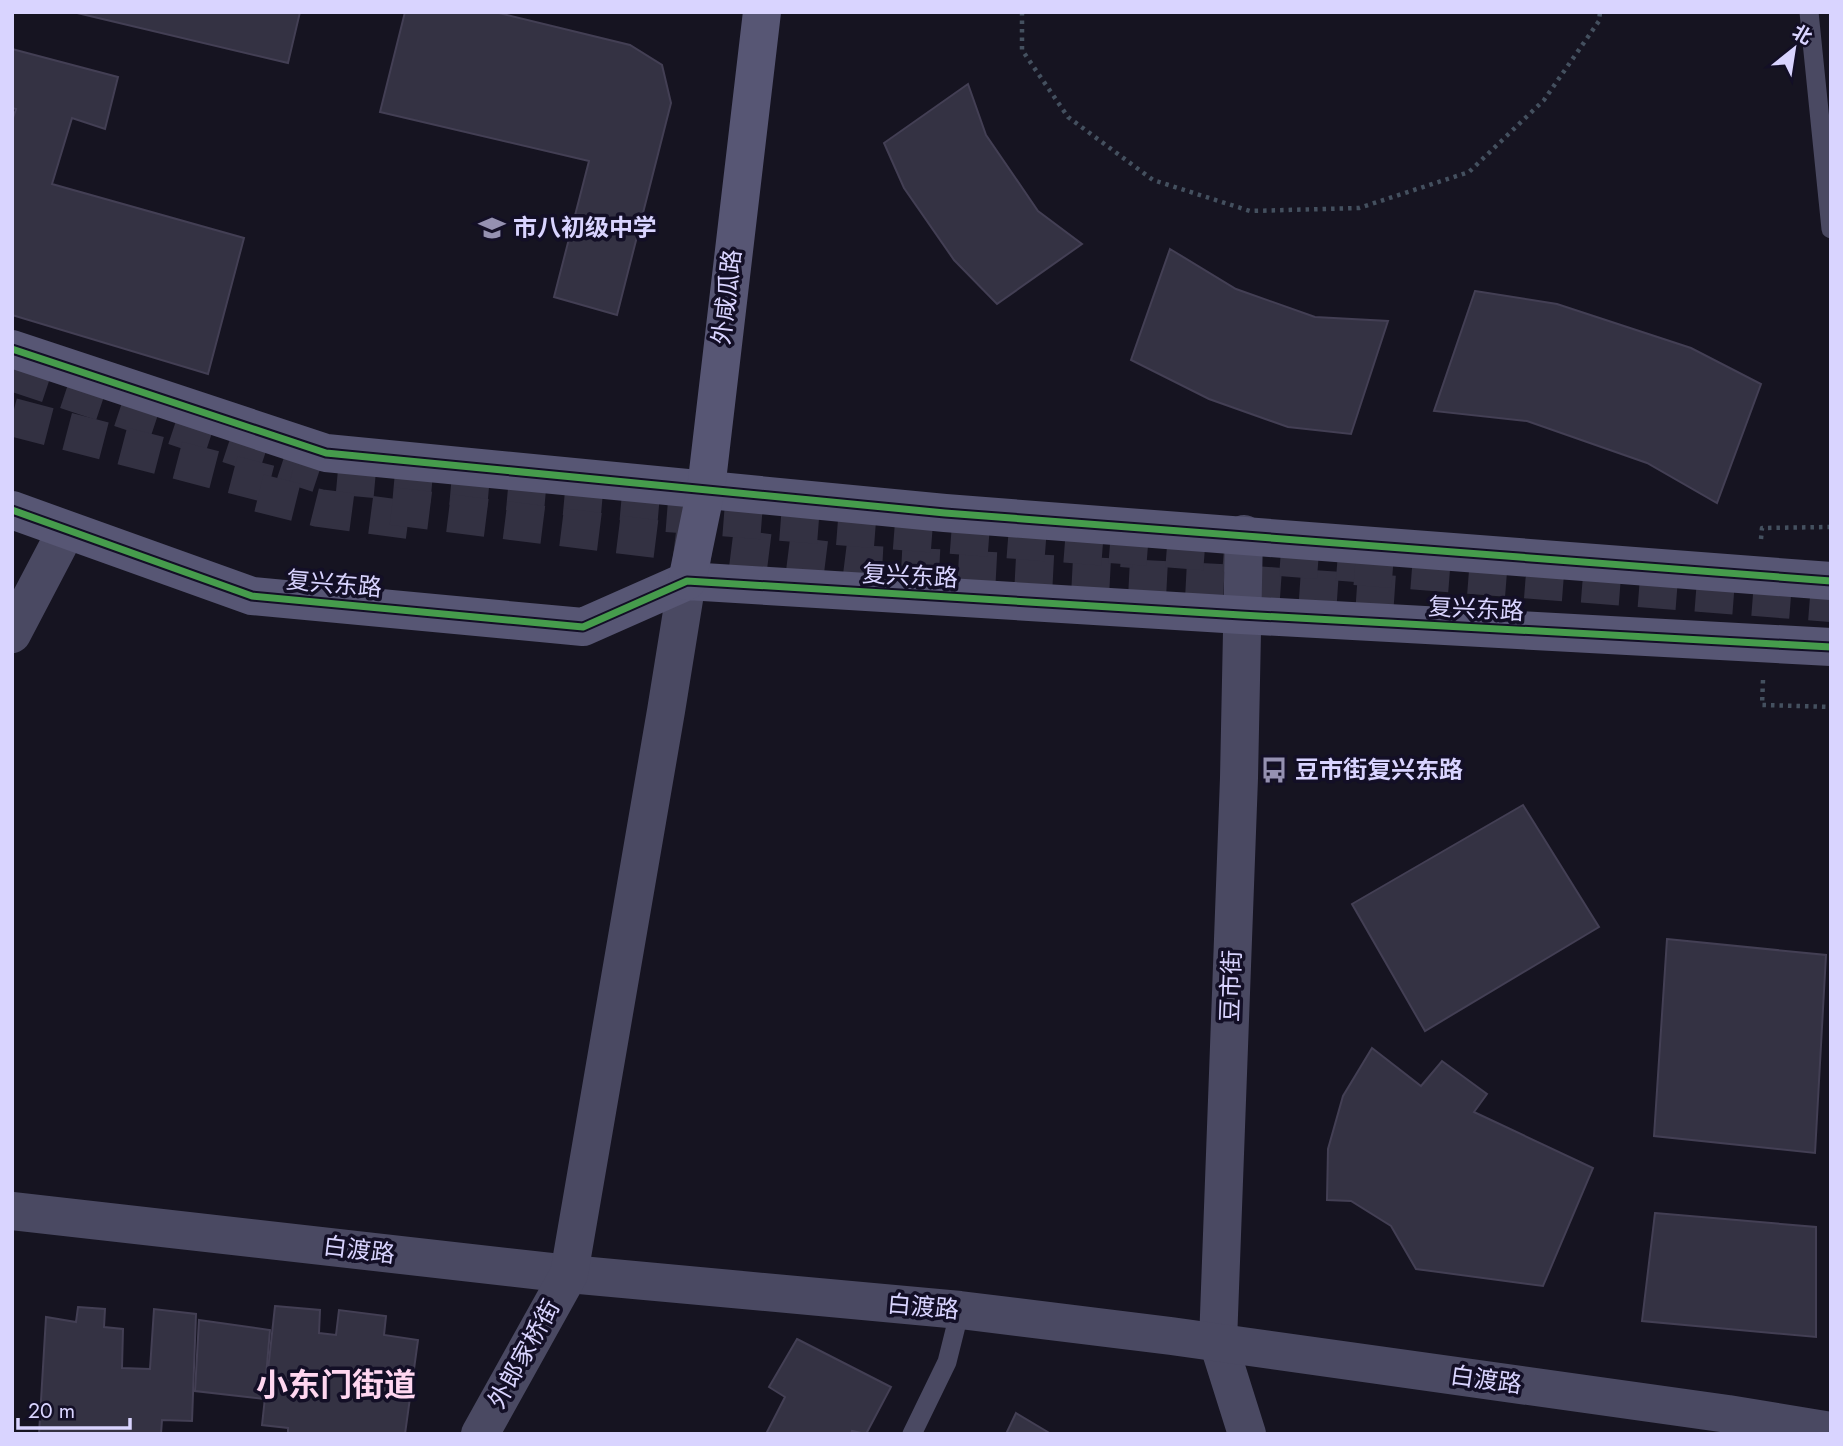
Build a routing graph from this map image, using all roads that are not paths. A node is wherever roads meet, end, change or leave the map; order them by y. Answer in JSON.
{"nodes":[{"id":1,"x":762,"y":12,"type":"edge"},
{"id":2,"x":1801,"y":12,"type":"edge"},
{"id":3,"x":1809,"y":13,"type":"edge"},
{"id":4,"x":1831,"y":229,"type":"edge"},
{"id":5,"x":12,"y":349,"type":"edge"},
{"id":6,"x":706,"y":489,"type":"junction"},
{"id":7,"x":12,"y":510,"type":"edge"},
{"id":8,"x":66,"y":531,"type":"junction"},
{"id":9,"x":1244,"y":534,"type":"junction"},
{"id":10,"x":687,"y":581,"type":"junction"},
{"id":11,"x":1831,"y":581,"type":"edge"},
{"id":12,"x":1241,"y":615,"type":"junction"},
{"id":13,"x":12,"y":634,"type":"edge"},
{"id":14,"x":1831,"y":647,"type":"edge"},
{"id":15,"x":12,"y":1211,"type":"edge"},
{"id":16,"x":569,"y":1274,"type":"junction"},
{"id":17,"x":960,"y":1310,"type":"junction"},
{"id":18,"x":1218,"y":1342,"type":"junction"},
{"id":19,"x":1831,"y":1431,"type":"edge"},
{"id":20,"x":480,"y":1434,"type":"edge"},
{"id":21,"x":912,"y":1434,"type":"edge"},
{"id":22,"x":1247,"y":1434,"type":"edge"}],
"edges":[{"from":1,"to":6,"type":"main road","name":"外咸瓜路"},
{"from":2,"to":3,"type":"lane"},
{"from":3,"to":4,"type":"lane"},
{"from":5,"to":6,"type":"main road"},
{"from":6,"to":9,"type":"main road"},
{"from":6,"to":10,"type":"main road","name":"外咸瓜路"},
{"from":7,"to":8,"type":"main road","name":"复兴东路"},
{"from":8,"to":10,"type":"main road","name":"复兴东路"},
{"from":8,"to":13,"type":"street"},
{"from":9,"to":11,"type":"main road"},
{"from":9,"to":12,"type":"street","name":"豆市街"},
{"from":10,"to":12,"type":"main road","name":"复兴东路"},
{"from":10,"to":16,"type":"street","name":"外郎家桥街"},
{"from":12,"to":14,"type":"main road","name":"复兴东路"},
{"from":12,"to":18,"type":"street","name":"豆市街"},
{"from":15,"to":16,"type":"street","name":"白渡路"},
{"from":16,"to":17,"type":"street","name":"白渡路"},
{"from":16,"to":20,"type":"street","name":"外郎家桥街"},
{"from":17,"to":18,"type":"street","name":"白渡路"},
{"from":17,"to":21,"type":"lane"},
{"from":18,"to":19,"type":"street","name":"白渡路"},
{"from":18,"to":22,"type":"street","name":"豆市街"}]}
